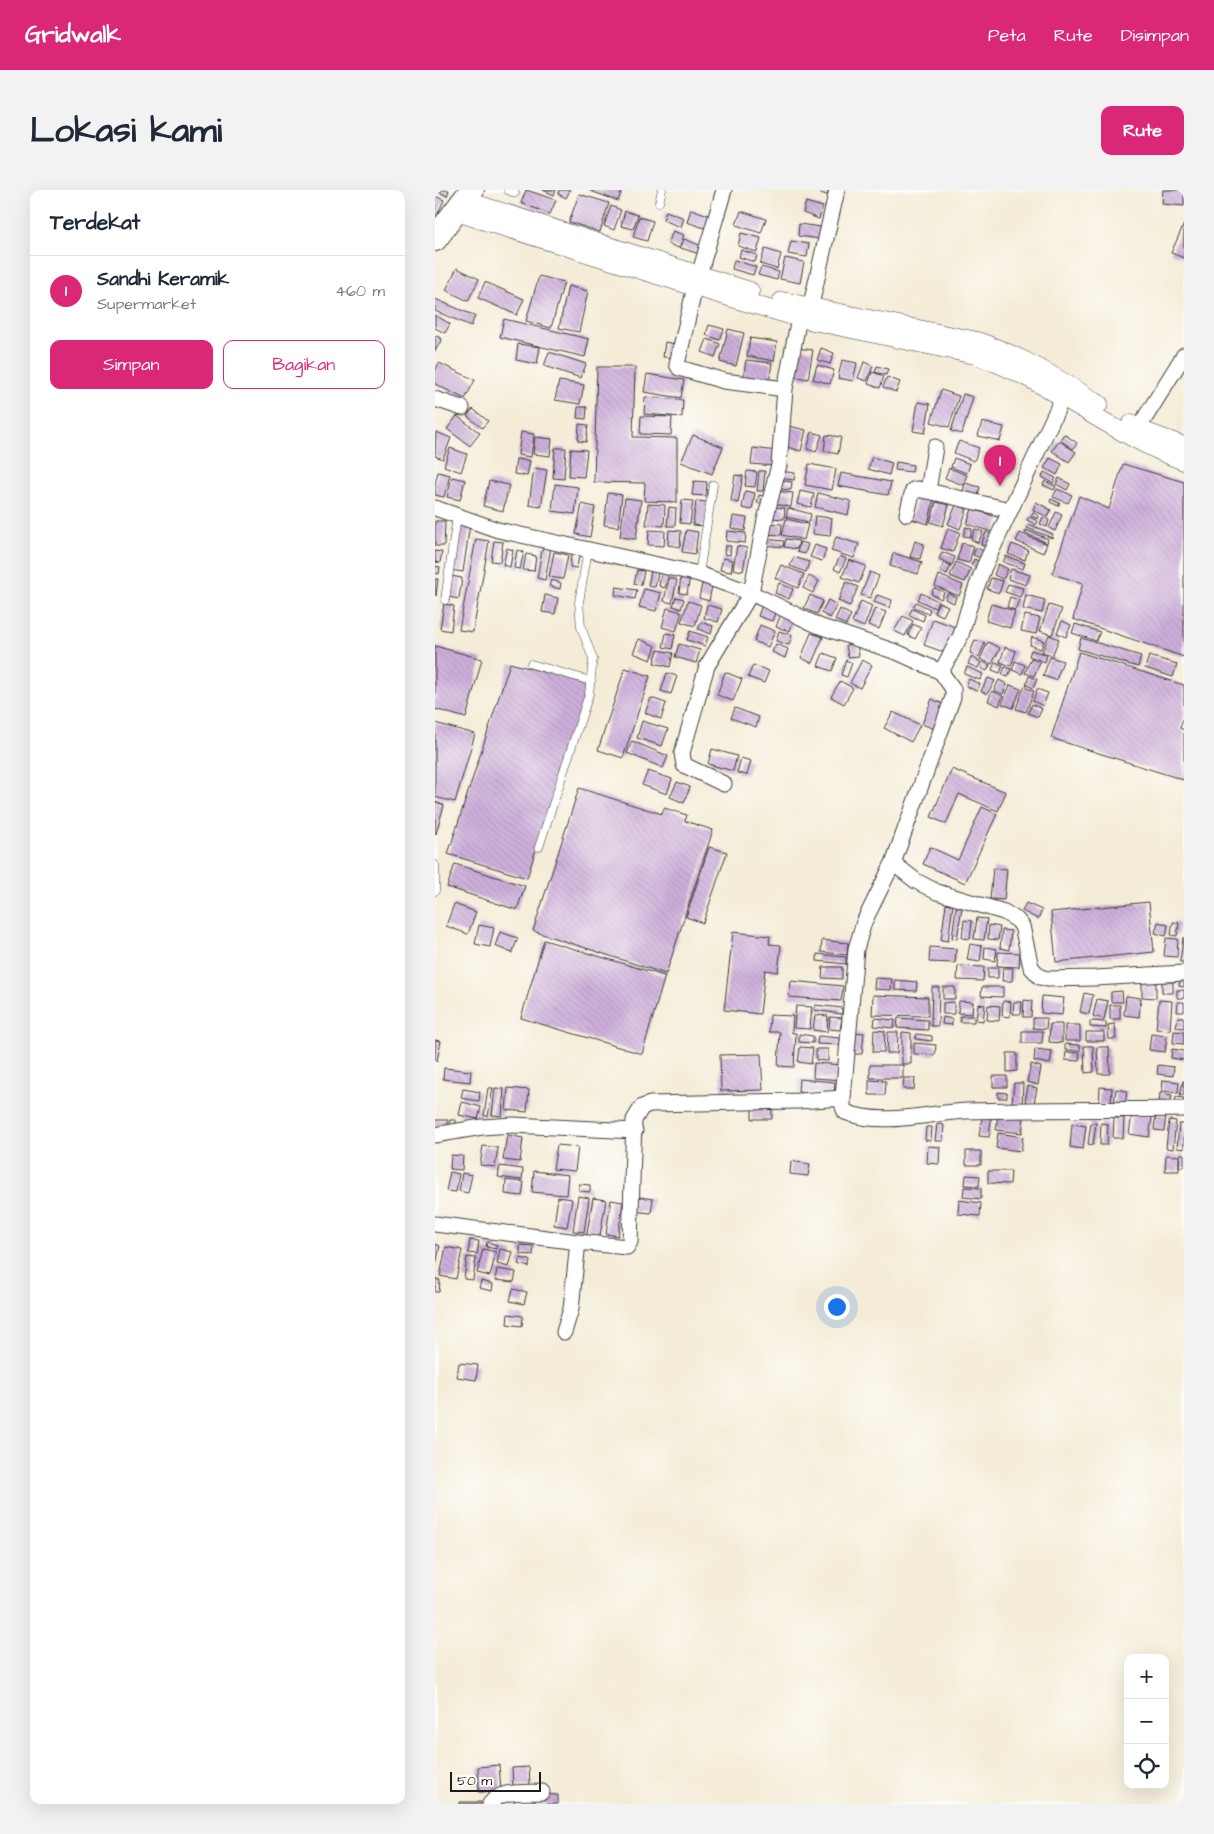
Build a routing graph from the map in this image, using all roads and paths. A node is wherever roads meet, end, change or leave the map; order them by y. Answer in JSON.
{"nodes":[{"id":1,"x":662,"y":190,"type":"edge"},
{"id":2,"x":725,"y":190,"type":"edge"},
{"id":3,"x":837,"y":190,"type":"edge"},
{"id":4,"x":464,"y":201,"type":"edge"},
{"id":5,"x":659,"y":202,"type":"dead end"},
{"id":6,"x":435,"y":239,"type":"edge"},
{"id":7,"x":697,"y":281,"type":"junction"},
{"id":8,"x":806,"y":315,"type":"junction"},
{"id":9,"x":1184,"y":355,"type":"edge"},
{"id":10,"x":785,"y":389,"type":"junction"},
{"id":11,"x":1066,"y":390,"type":"junction"},
{"id":12,"x":435,"y":399,"type":"edge"},
{"id":13,"x":462,"y":408,"type":"dead end"},
{"id":14,"x":1138,"y":429,"type":"junction"},
{"id":15,"x":1184,"y":446,"type":"edge"},
{"id":16,"x":935,"y":447,"type":"dead end"},
{"id":17,"x":1184,"y":461,"type":"edge"},
{"id":18,"x":713,"y":485,"type":"dead end"},
{"id":19,"x":928,"y":491,"type":"junction"},
{"id":20,"x":435,"y":508,"type":"edge"},
{"id":21,"x":1010,"y":510,"type":"junction"},
{"id":22,"x":907,"y":514,"type":"dead end"},
{"id":23,"x":457,"y":516,"type":"junction"},
{"id":24,"x":589,"y":550,"type":"junction"},
{"id":25,"x":699,"y":574,"type":"junction"},
{"id":26,"x":751,"y":593,"type":"junction"},
{"id":27,"x":445,"y":600,"type":"dead end"},
{"id":28,"x":531,"y":664,"type":"dead end"},
{"id":29,"x":941,"y":672,"type":"junction"},
{"id":30,"x":591,"y":681,"type":"junction"},
{"id":31,"x":725,"y":784,"type":"dead end"},
{"id":32,"x":539,"y":848,"type":"dead end"},
{"id":33,"x":893,"y":862,"type":"junction"},
{"id":34,"x":435,"y":865,"type":"edge"},
{"id":35,"x":435,"y":891,"type":"edge"},
{"id":36,"x":1184,"y":974,"type":"edge"},
{"id":37,"x":843,"y":1098,"type":"junction"},
{"id":38,"x":1184,"y":1109,"type":"edge"},
{"id":39,"x":635,"y":1131,"type":"junction"},
{"id":40,"x":435,"y":1135,"type":"edge"},
{"id":41,"x":435,"y":1224,"type":"edge"},
{"id":42,"x":578,"y":1242,"type":"junction"},
{"id":43,"x":563,"y":1332,"type":"dead end"},
{"id":44,"x":542,"y":1792,"type":"dead end"},
{"id":45,"x":490,"y":1804,"type":"edge"}],
"edges":[{"from":1,"to":5,"type":"lane"},
{"from":2,"to":7,"type":"street"},
{"from":3,"to":8,"type":"street"},
{"from":4,"to":6,"type":"highway"},
{"from":4,"to":7,"type":"street"},
{"from":7,"to":8,"type":"street"},
{"from":7,"to":10,"type":"street"},
{"from":8,"to":10,"type":"street"},
{"from":8,"to":11,"type":"street"},
{"from":9,"to":14,"type":"street"},
{"from":10,"to":26,"type":"street"},
{"from":11,"to":14,"type":"street"},
{"from":11,"to":17,"type":"street"},
{"from":11,"to":21,"type":"street"},
{"from":12,"to":13,"type":"street"},
{"from":14,"to":15,"type":"street"},
{"from":16,"to":19,"type":"street"},
{"from":18,"to":25,"type":"lane"},
{"from":19,"to":21,"type":"street"},
{"from":19,"to":22,"type":"street"},
{"from":20,"to":23,"type":"street"},
{"from":21,"to":29,"type":"street"},
{"from":23,"to":24,"type":"street"},
{"from":23,"to":27,"type":"lane"},
{"from":24,"to":25,"type":"street"},
{"from":24,"to":30,"type":"lane"},
{"from":25,"to":26,"type":"street"},
{"from":26,"to":29,"type":"street"},
{"from":26,"to":31,"type":"street"},
{"from":28,"to":30,"type":"lane"},
{"from":29,"to":33,"type":"street"},
{"from":30,"to":32,"type":"lane"},
{"from":33,"to":36,"type":"street"},
{"from":33,"to":37,"type":"street"},
{"from":34,"to":35,"type":"lane"},
{"from":37,"to":38,"type":"street"},
{"from":37,"to":39,"type":"street"},
{"from":39,"to":40,"type":"street"},
{"from":39,"to":42,"type":"street"},
{"from":41,"to":42,"type":"street"},
{"from":42,"to":43,"type":"street"},
{"from":44,"to":45,"type":"street"}]}
